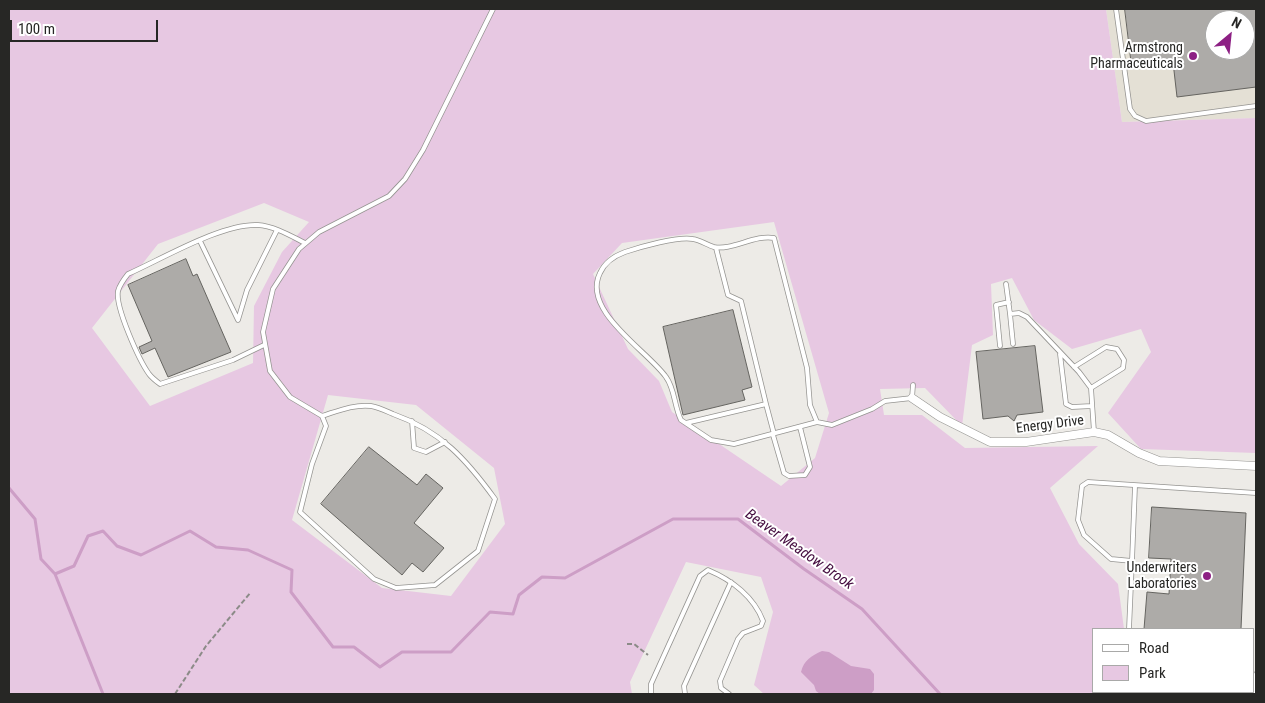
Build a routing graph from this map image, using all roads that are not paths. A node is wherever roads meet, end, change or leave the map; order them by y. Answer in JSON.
{"nodes":[{"id":1,"x":493,"y":9,"type":"edge"},
{"id":2,"x":1116,"y":9,"type":"edge"},
{"id":3,"x":1256,"y":106,"type":"edge"},
{"id":4,"x":277,"y":230,"type":"junction"},
{"id":5,"x":200,"y":241,"type":"junction"},
{"id":6,"x":305,"y":243,"type":"junction"},
{"id":7,"x":716,"y":248,"type":"junction"},
{"id":8,"x":1006,"y":284,"type":"dead end"},
{"id":9,"x":1009,"y":302,"type":"junction"},
{"id":10,"x":1010,"y":314,"type":"junction"},
{"id":11,"x":1013,"y":344,"type":"dead end"},
{"id":12,"x":264,"y":345,"type":"junction"},
{"id":13,"x":1000,"y":346,"type":"dead end"},
{"id":14,"x":1060,"y":352,"type":"junction"},
{"id":15,"x":1074,"y":367,"type":"junction"},
{"id":16,"x":913,"y":385,"type":"dead end"},
{"id":17,"x":1090,"y":388,"type":"junction"},
{"id":18,"x":912,"y":398,"type":"junction"},
{"id":19,"x":766,"y":404,"type":"junction"},
{"id":20,"x":1092,"y":406,"type":"junction"},
{"id":21,"x":322,"y":416,"type":"junction"},
{"id":22,"x":412,"y":421,"type":"junction"},
{"id":23,"x":817,"y":422,"type":"junction"},
{"id":24,"x":686,"y":423,"type":"junction"},
{"id":25,"x":800,"y":427,"type":"junction"},
{"id":26,"x":1094,"y":432,"type":"junction"},
{"id":27,"x":774,"y":435,"type":"junction"},
{"id":28,"x":445,"y":442,"type":"junction"},
{"id":29,"x":1256,"y":466,"type":"edge"},
{"id":30,"x":1135,"y":486,"type":"junction"},
{"id":31,"x":1256,"y":493,"type":"edge"},
{"id":32,"x":1132,"y":561,"type":"junction"},
{"id":33,"x":731,"y":582,"type":"junction"},
{"id":34,"x":1129,"y":628,"type":"edge"},
{"id":35,"x":1256,"y":674,"type":"edge"},
{"id":36,"x":651,"y":694,"type":"edge"},
{"id":37,"x":685,"y":694,"type":"edge"},
{"id":38,"x":728,"y":694,"type":"edge"},
{"id":39,"x":1255,"y":694,"type":"edge"}],
"edges":[{"from":1,"to":6,"type":"lane"},
{"from":2,"to":3,"type":"lane"},
{"from":4,"to":5,"type":"lane"},
{"from":4,"to":5,"type":"lane"},
{"from":4,"to":6,"type":"lane"},
{"from":5,"to":12,"type":"lane"},
{"from":6,"to":12,"type":"lane"},
{"from":7,"to":19,"type":"lane"},
{"from":7,"to":23,"type":"lane"},
{"from":7,"to":24,"type":"lane"},
{"from":8,"to":9,"type":"lane"},
{"from":9,"to":10,"type":"lane"},
{"from":9,"to":13,"type":"lane"},
{"from":10,"to":11,"type":"lane"},
{"from":10,"to":14,"type":"lane"},
{"from":12,"to":21,"type":"lane"},
{"from":14,"to":15,"type":"lane"},
{"from":14,"to":20,"type":"lane"},
{"from":15,"to":17,"type":"lane"},
{"from":15,"to":17,"type":"lane"},
{"from":16,"to":18,"type":"lane"},
{"from":17,"to":20,"type":"lane"},
{"from":18,"to":23,"type":"lane"},
{"from":18,"to":26,"type":"street","name":"Energy Drive"},
{"from":19,"to":24,"type":"lane"},
{"from":19,"to":27,"type":"lane"},
{"from":20,"to":26,"type":"lane"},
{"from":21,"to":22,"type":"lane"},
{"from":21,"to":28,"type":"lane"},
{"from":22,"to":28,"type":"lane"},
{"from":22,"to":28,"type":"lane"},
{"from":23,"to":25,"type":"lane"},
{"from":24,"to":27,"type":"lane"},
{"from":25,"to":27,"type":"lane"},
{"from":25,"to":27,"type":"lane"},
{"from":26,"to":29,"type":"street","name":"Energy Drive"},
{"from":30,"to":31,"type":"lane"},
{"from":30,"to":32,"type":"lane"},
{"from":30,"to":32,"type":"lane"},
{"from":32,"to":34,"type":"lane"},
{"from":33,"to":36,"type":"lane"},
{"from":33,"to":37,"type":"lane"},
{"from":33,"to":38,"type":"lane"},
{"from":35,"to":39,"type":"lane"}]}
